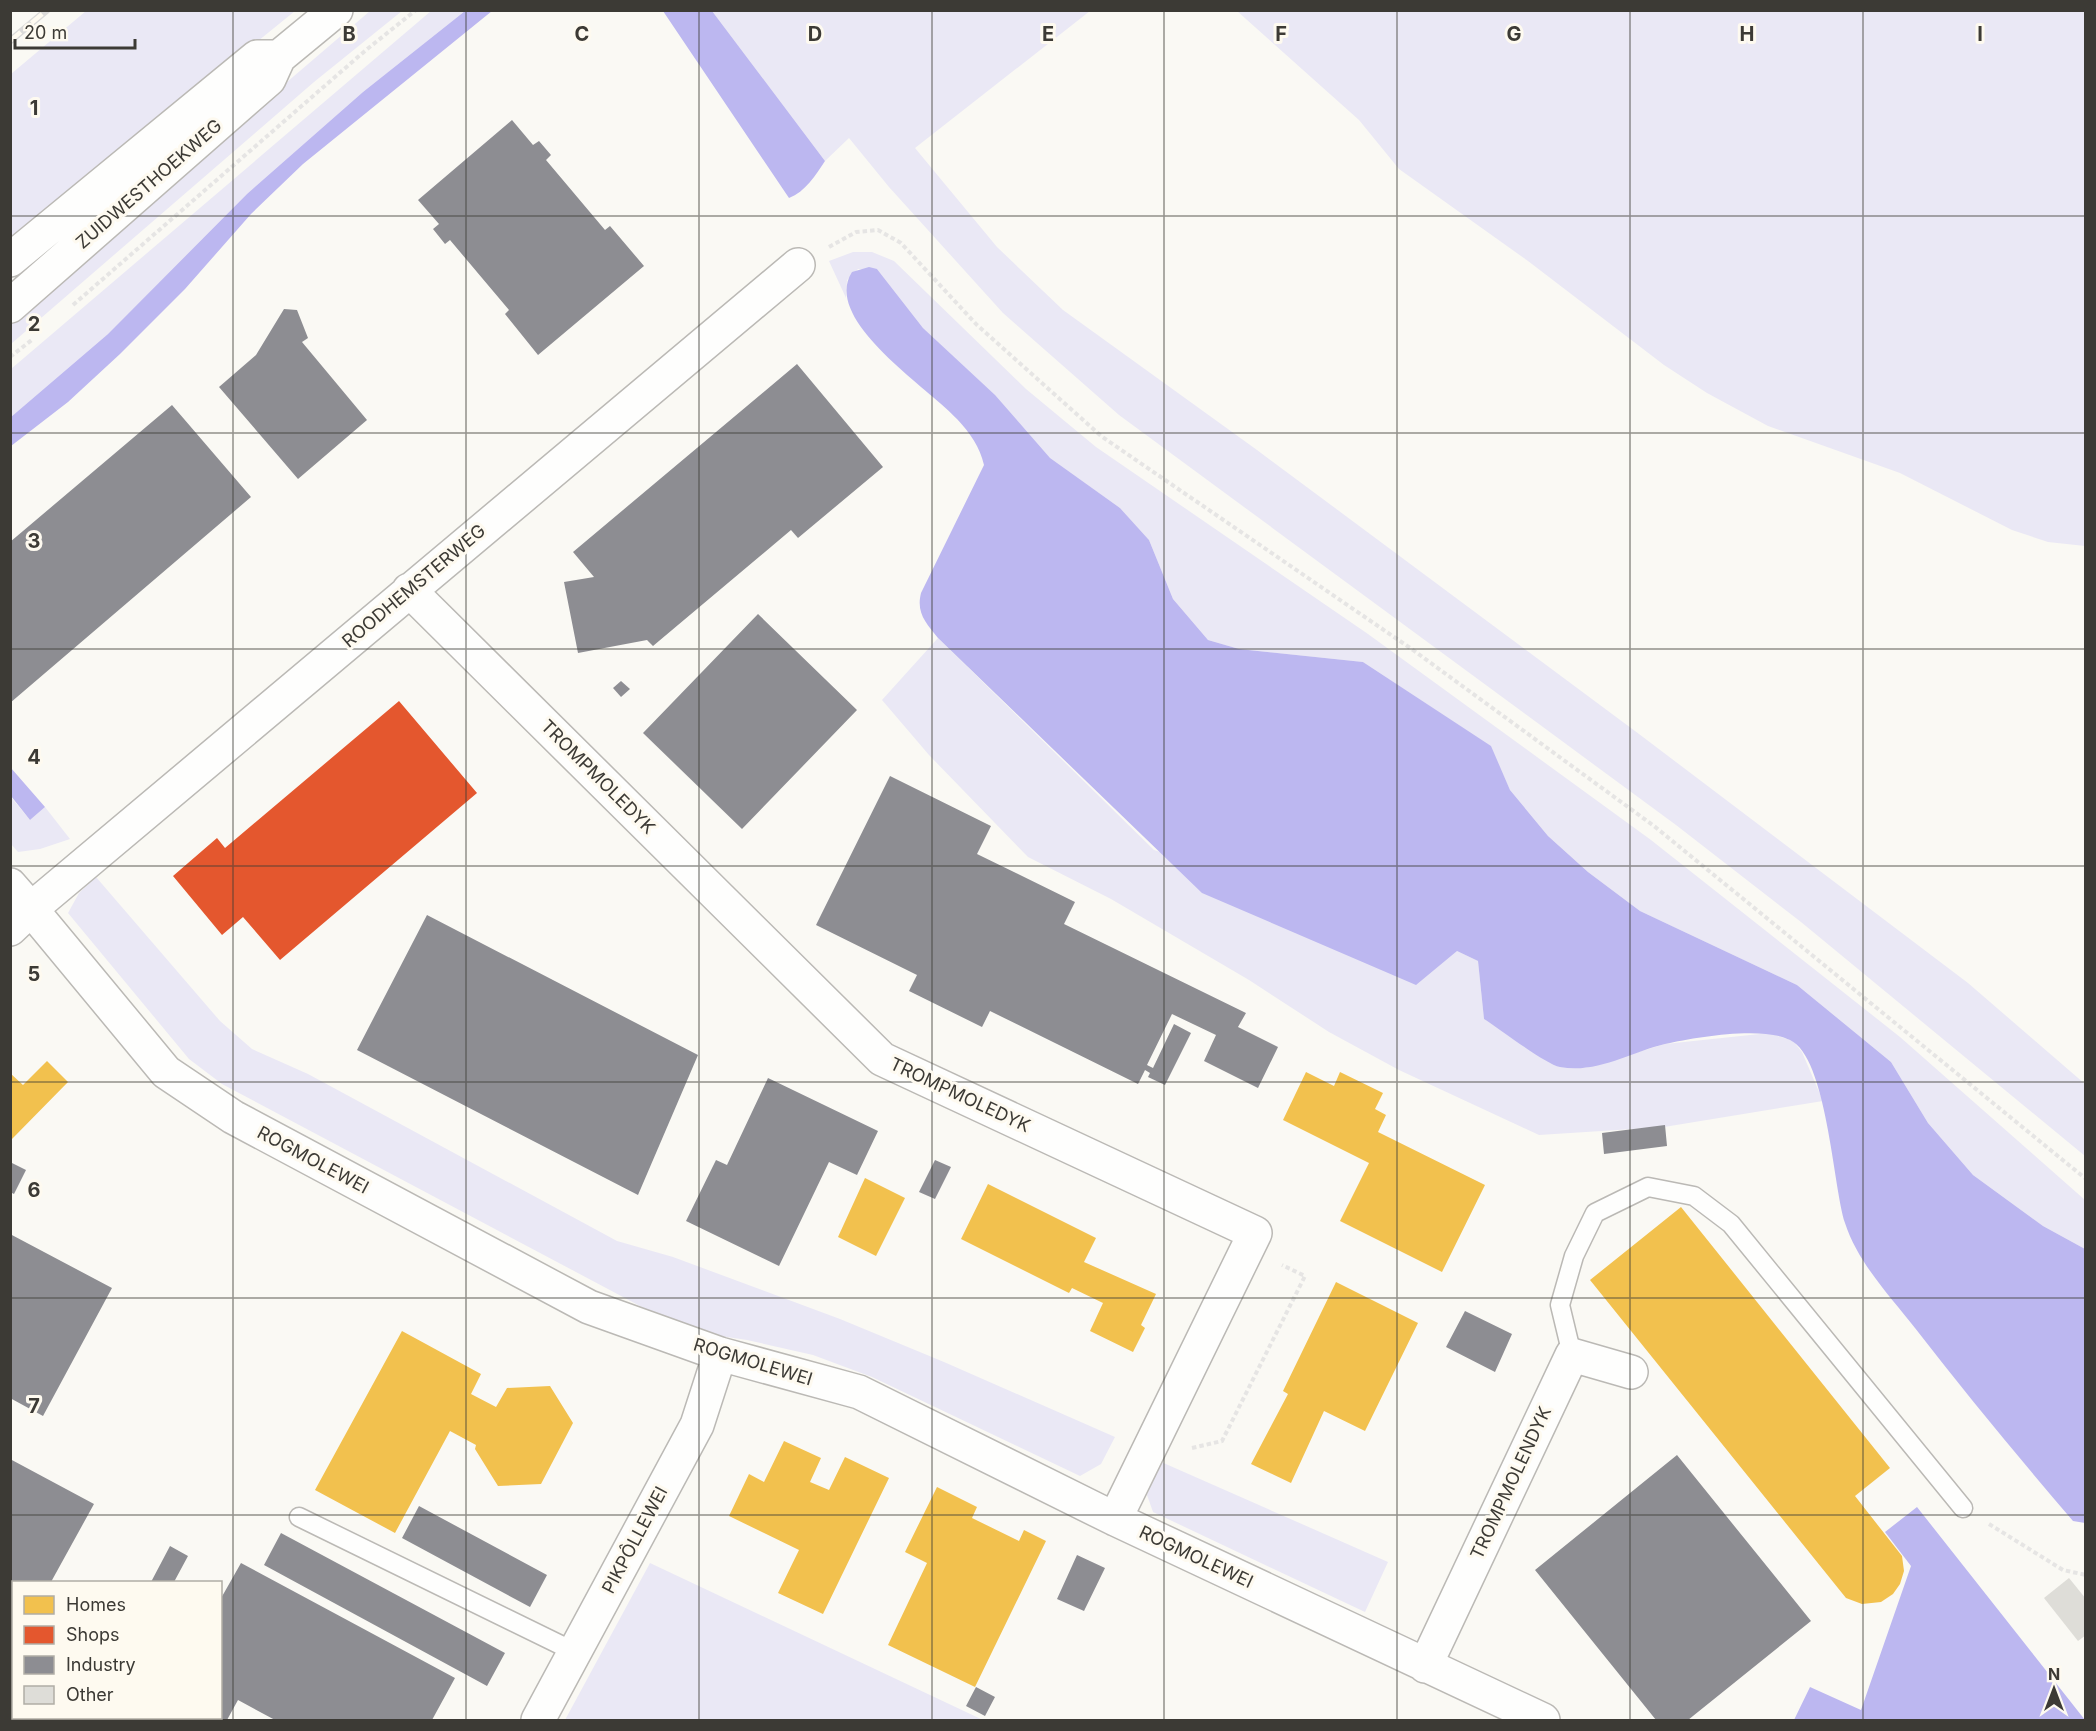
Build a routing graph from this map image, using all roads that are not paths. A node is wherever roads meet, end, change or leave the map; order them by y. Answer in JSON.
{"nodes":[{"id":1,"x":336,"y":10,"type":"edge"},
{"id":2,"x":279,"y":57,"type":"junction"},
{"id":3,"x":10,"y":260,"type":"edge"},
{"id":4,"x":798,"y":265,"type":"road end"},
{"id":5,"x":10,"y":306,"type":"edge"},
{"id":6,"x":409,"y":590,"type":"junction"},
{"id":7,"x":17,"y":908,"type":"edge"},
{"id":8,"x":720,"y":1354,"type":"junction"},
{"id":9,"x":1572,"y":1355,"type":"junction"},
{"id":10,"x":1631,"y":1372,"type":"dead end"},
{"id":11,"x":1964,"y":1508,"type":"road end"},
{"id":12,"x":299,"y":1516,"type":"dead end"},
{"id":13,"x":1115,"y":1519,"type":"junction"},
{"id":14,"x":574,"y":1652,"type":"junction"},
{"id":15,"x":1425,"y":1666,"type":"junction"},
{"id":16,"x":538,"y":1720,"type":"edge"},
{"id":17,"x":1543,"y":1720,"type":"edge"}],
"edges":[{"from":1,"to":2,"type":"street","name":"ZUIDWESTHOEKWEG"},
{"from":2,"to":3,"type":"street","name":"ZUIDWESTHOEKWEG"},
{"from":2,"to":5,"type":"street","name":"ZUIDWESTHOEKWEG"},
{"from":4,"to":6,"type":"street","name":"ROODHEMSTERWEG"},
{"from":6,"to":7,"type":"street","name":"ROODHEMSTERWEG"},
{"from":6,"to":13,"type":"street","name":"TROMPMOLEDYK"},
{"from":7,"to":8,"type":"street","name":"ROGMOLEWEI"},
{"from":8,"to":13,"type":"street","name":"ROGMOLEWEI"},
{"from":8,"to":14,"type":"street","name":"PIKPÔLLEWEI"},
{"from":9,"to":10,"type":"street"},
{"from":9,"to":11,"type":"lane"},
{"from":9,"to":15,"type":"street","name":"TROMPMOLENDYK"},
{"from":12,"to":14,"type":"lane"},
{"from":13,"to":15,"type":"street","name":"ROGMOLEWEI"},
{"from":14,"to":16,"type":"street","name":"PIKPÔLLEWEI"},
{"from":15,"to":17,"type":"street","name":"ROGMOLEWEI"}]}
